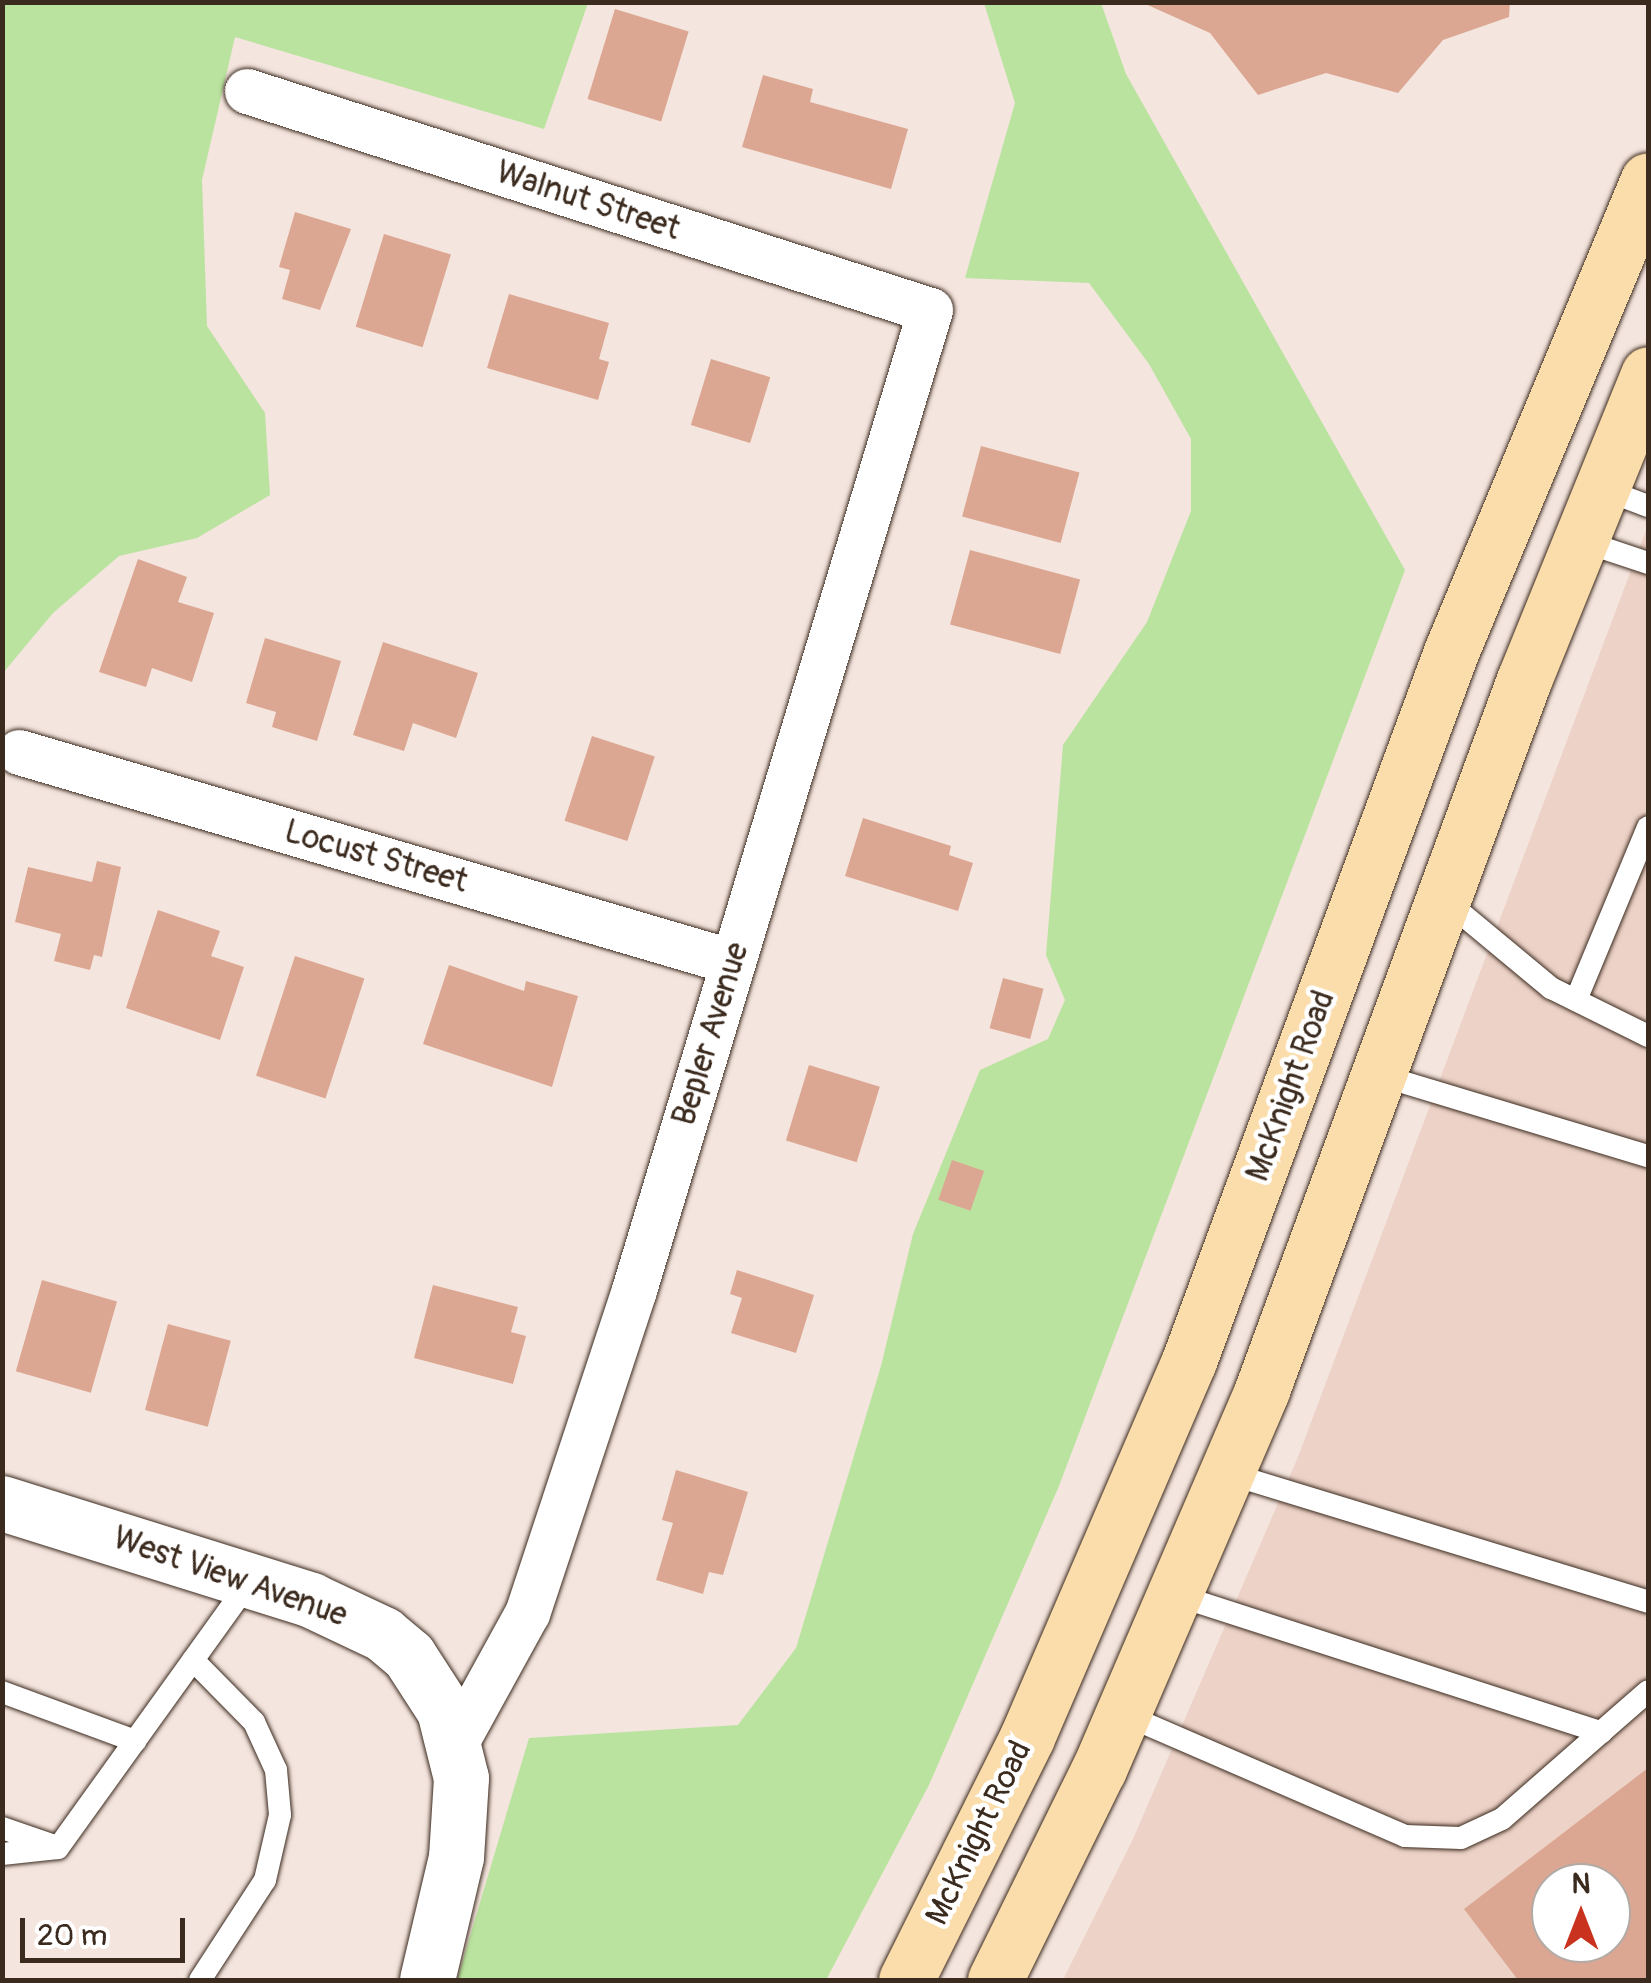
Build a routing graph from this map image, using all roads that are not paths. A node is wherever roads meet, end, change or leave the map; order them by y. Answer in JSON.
{"nodes":[{"id":1,"x":247,"y":92,"type":"dead end"},
{"id":2,"x":1648,"y":180,"type":"edge"},
{"id":3,"x":930,"y":310,"type":"joint"},
{"id":4,"x":1648,"y":374,"type":"edge"},
{"id":5,"x":1626,"y":498,"type":"edge"},
{"id":6,"x":1582,"y":541,"type":"junction"},
{"id":7,"x":1648,"y":563,"type":"edge"},
{"id":8,"x":19,"y":752,"type":"dead end"},
{"id":9,"x":1648,"y":827,"type":"edge"},
{"id":10,"x":1444,"y":898,"type":"junction"},
{"id":11,"x":733,"y":962,"type":"junction"},
{"id":12,"x":1576,"y":1000,"type":"junction"},
{"id":13,"x":1648,"y":1036,"type":"edge"},
{"id":14,"x":1380,"y":1075,"type":"junction"},
{"id":15,"x":1648,"y":1156,"type":"edge"},
{"id":16,"x":1227,"y":1473,"type":"junction"},
{"id":17,"x":2,"y":1502,"type":"edge"},
{"id":18,"x":250,"y":1581,"type":"junction"},
{"id":19,"x":1176,"y":1595,"type":"junction"},
{"id":20,"x":1648,"y":1602,"type":"edge"},
{"id":21,"x":193,"y":1660,"type":"junction"},
{"id":22,"x":1648,"y":1691,"type":"edge"},
{"id":23,"x":2,"y":1692,"type":"edge"},
{"id":24,"x":1123,"y":1714,"type":"junction"},
{"id":25,"x":1601,"y":1732,"type":"junction"},
{"id":26,"x":136,"y":1740,"type":"junction"},
{"id":27,"x":456,"y":1742,"type":"junction"},
{"id":28,"x":2,"y":1828,"type":"edge"},
{"id":29,"x":58,"y":1848,"type":"junction"},
{"id":30,"x":2,"y":1854,"type":"edge"},
{"id":31,"x":200,"y":1980,"type":"edge"},
{"id":32,"x":427,"y":1980,"type":"edge"},
{"id":33,"x":906,"y":1980,"type":"edge"},
{"id":34,"x":995,"y":1980,"type":"edge"}],
"edges":[{"from":1,"to":3,"type":"street","name":"Walnut Street"},
{"from":2,"to":33,"type":"highway","name":"McKnight Road"},
{"from":3,"to":11,"type":"street","name":"Bepler Avenue"},
{"from":4,"to":5,"type":"highway"},
{"from":5,"to":6,"type":"highway"},
{"from":6,"to":7,"type":"lane"},
{"from":6,"to":10,"type":"highway"},
{"from":8,"to":11,"type":"street","name":"Locust Street"},
{"from":9,"to":12,"type":"lane"},
{"from":10,"to":12,"type":"lane"},
{"from":10,"to":14,"type":"highway"},
{"from":11,"to":27,"type":"street","name":"Bepler Avenue"},
{"from":12,"to":13,"type":"lane"},
{"from":14,"to":15,"type":"lane"},
{"from":14,"to":16,"type":"highway"},
{"from":16,"to":19,"type":"highway"},
{"from":16,"to":20,"type":"lane"},
{"from":17,"to":18,"type":"street","name":"West View Avenue"},
{"from":18,"to":21,"type":"lane"},
{"from":18,"to":27,"type":"street","name":"West View Avenue"},
{"from":19,"to":24,"type":"highway"},
{"from":19,"to":25,"type":"lane"},
{"from":21,"to":26,"type":"lane"},
{"from":21,"to":31,"type":"lane"},
{"from":22,"to":25,"type":"lane"},
{"from":23,"to":26,"type":"lane"},
{"from":24,"to":25,"type":"lane"},
{"from":24,"to":34,"type":"highway"},
{"from":26,"to":29,"type":"lane"},
{"from":27,"to":32,"type":"street","name":"West View Avenue"},
{"from":28,"to":29,"type":"lane"},
{"from":29,"to":30,"type":"lane"}]}
